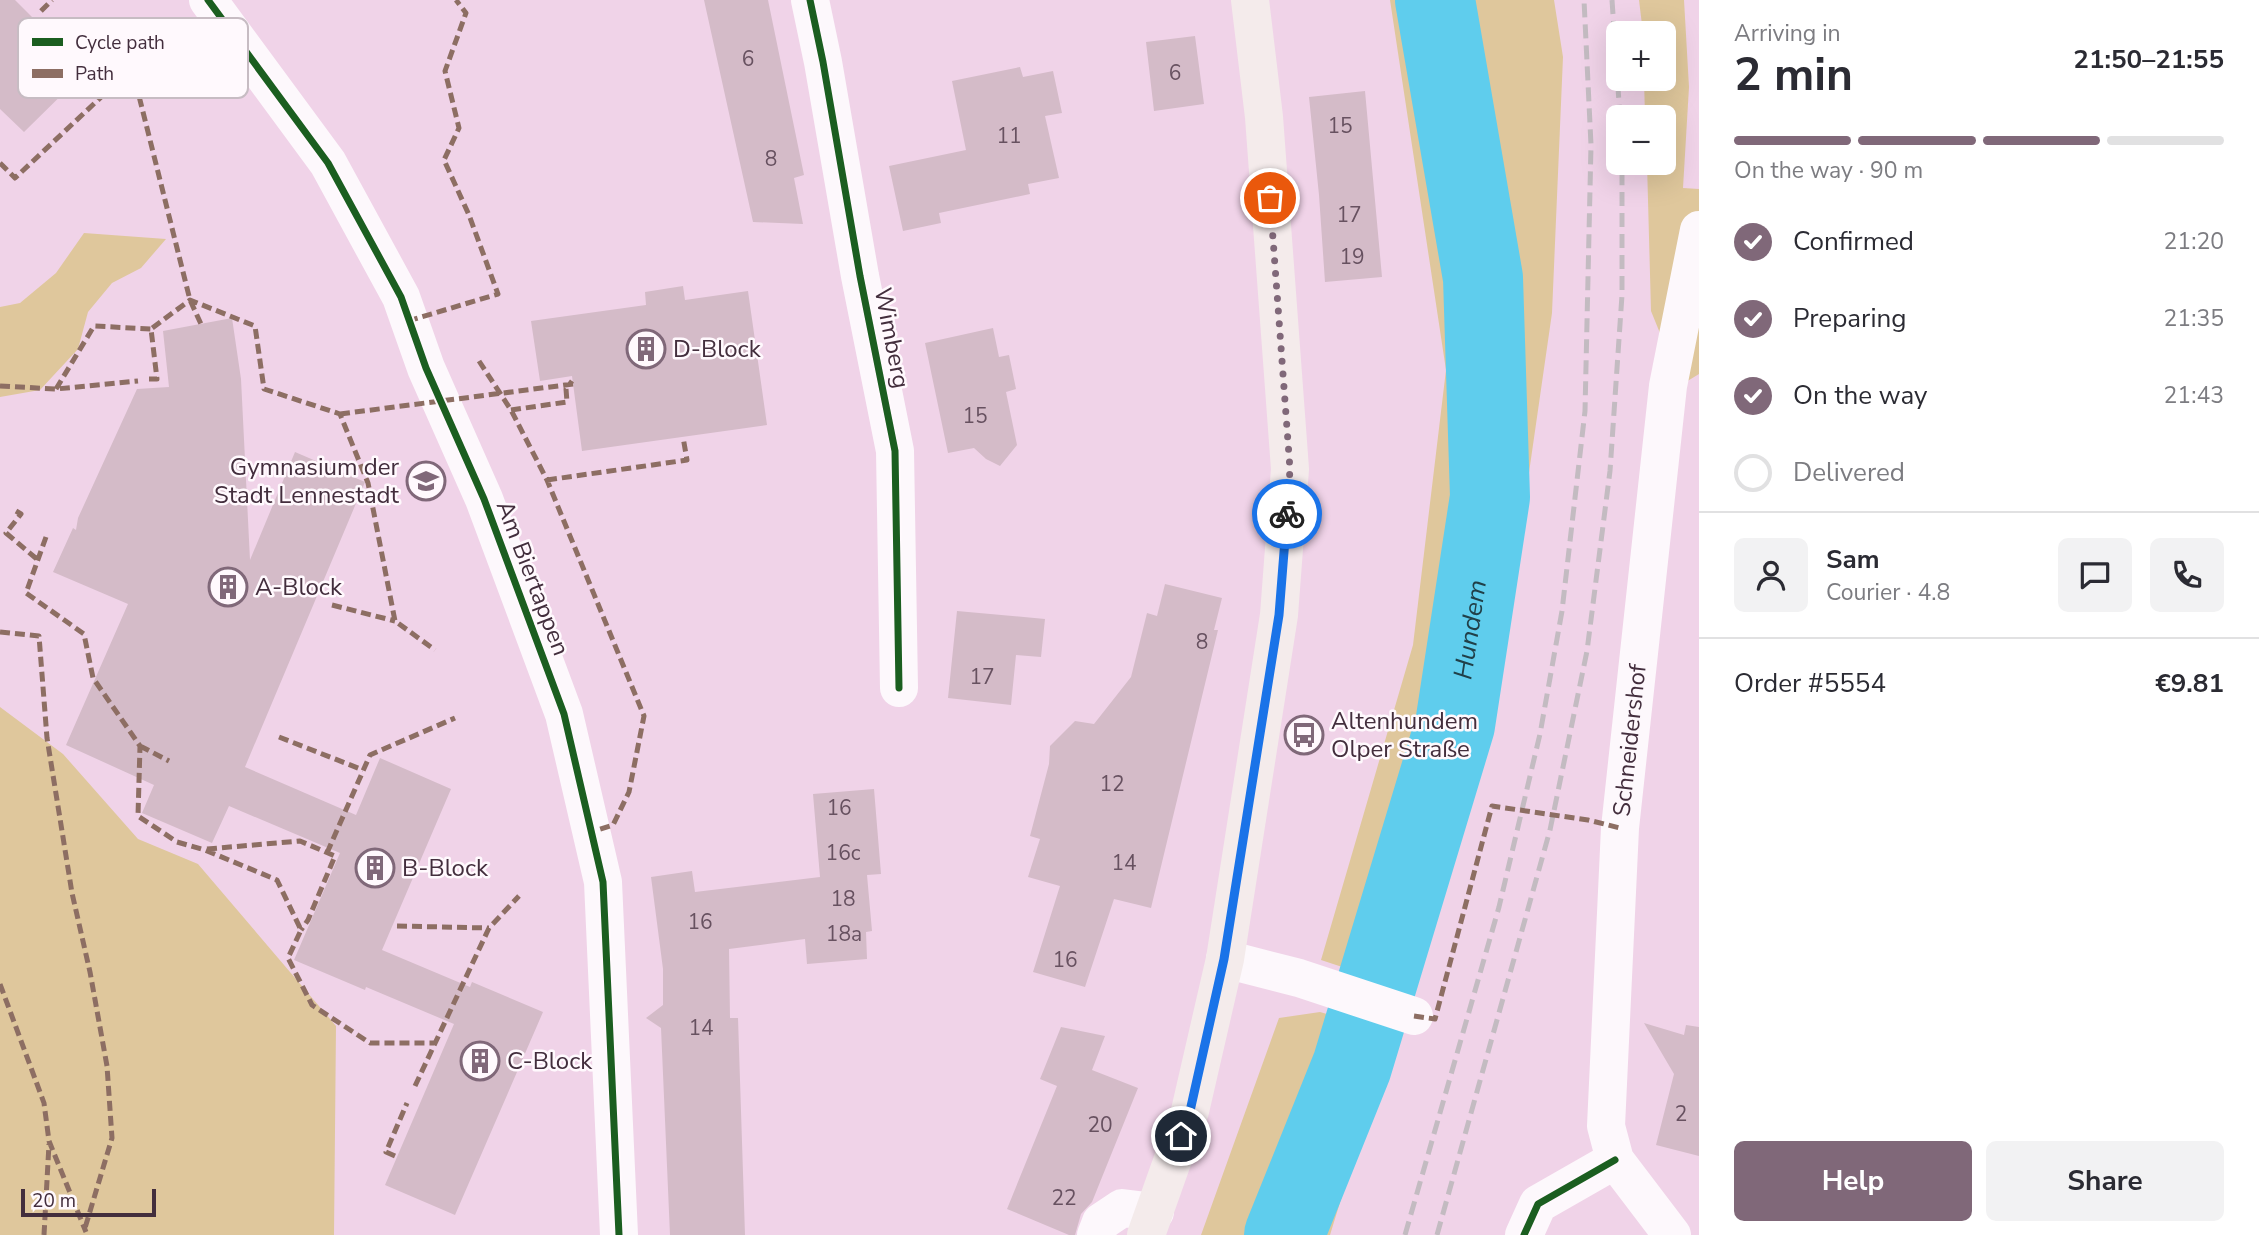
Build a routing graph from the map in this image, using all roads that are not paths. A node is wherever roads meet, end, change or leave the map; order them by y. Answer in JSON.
{"nodes":[{"id":1,"x":208,"y":0,"type":"edge"},
{"id":2,"x":810,"y":0,"type":"edge"},
{"id":3,"x":1250,"y":0,"type":"edge"},
{"id":4,"x":221,"y":18,"type":"edge"},
{"id":5,"x":248,"y":54,"type":"edge"},
{"id":6,"x":1699,"y":230,"type":"edge"},
{"id":7,"x":899,"y":688,"type":"dead end"},
{"id":8,"x":1224,"y":959,"type":"junction"},
{"id":9,"x":1414,"y":1016,"type":"dead end"},
{"id":10,"x":1615,"y":1160,"type":"junction"},
{"id":11,"x":1151,"y":1223,"type":"edge"},
{"id":12,"x":619,"y":1235,"type":"edge"},
{"id":13,"x":1096,"y":1235,"type":"edge"},
{"id":14,"x":1524,"y":1235,"type":"edge"},
{"id":15,"x":1672,"y":1235,"type":"edge"}],
"edges":[{"from":1,"to":4,"type":"street","name":"Am Biertappen"},
{"from":2,"to":7,"type":"street","name":"Wimberg"},
{"from":3,"to":8,"type":"main road"},
{"from":5,"to":12,"type":"street","name":"Am Biertappen"},
{"from":6,"to":10,"type":"street","name":"Schneidershof"},
{"from":8,"to":9,"type":"street"},
{"from":8,"to":11,"type":"main road"},
{"from":10,"to":14,"type":"street"},
{"from":10,"to":15,"type":"street","name":"Schneidershof"},
{"from":11,"to":13,"type":"street"}]}
